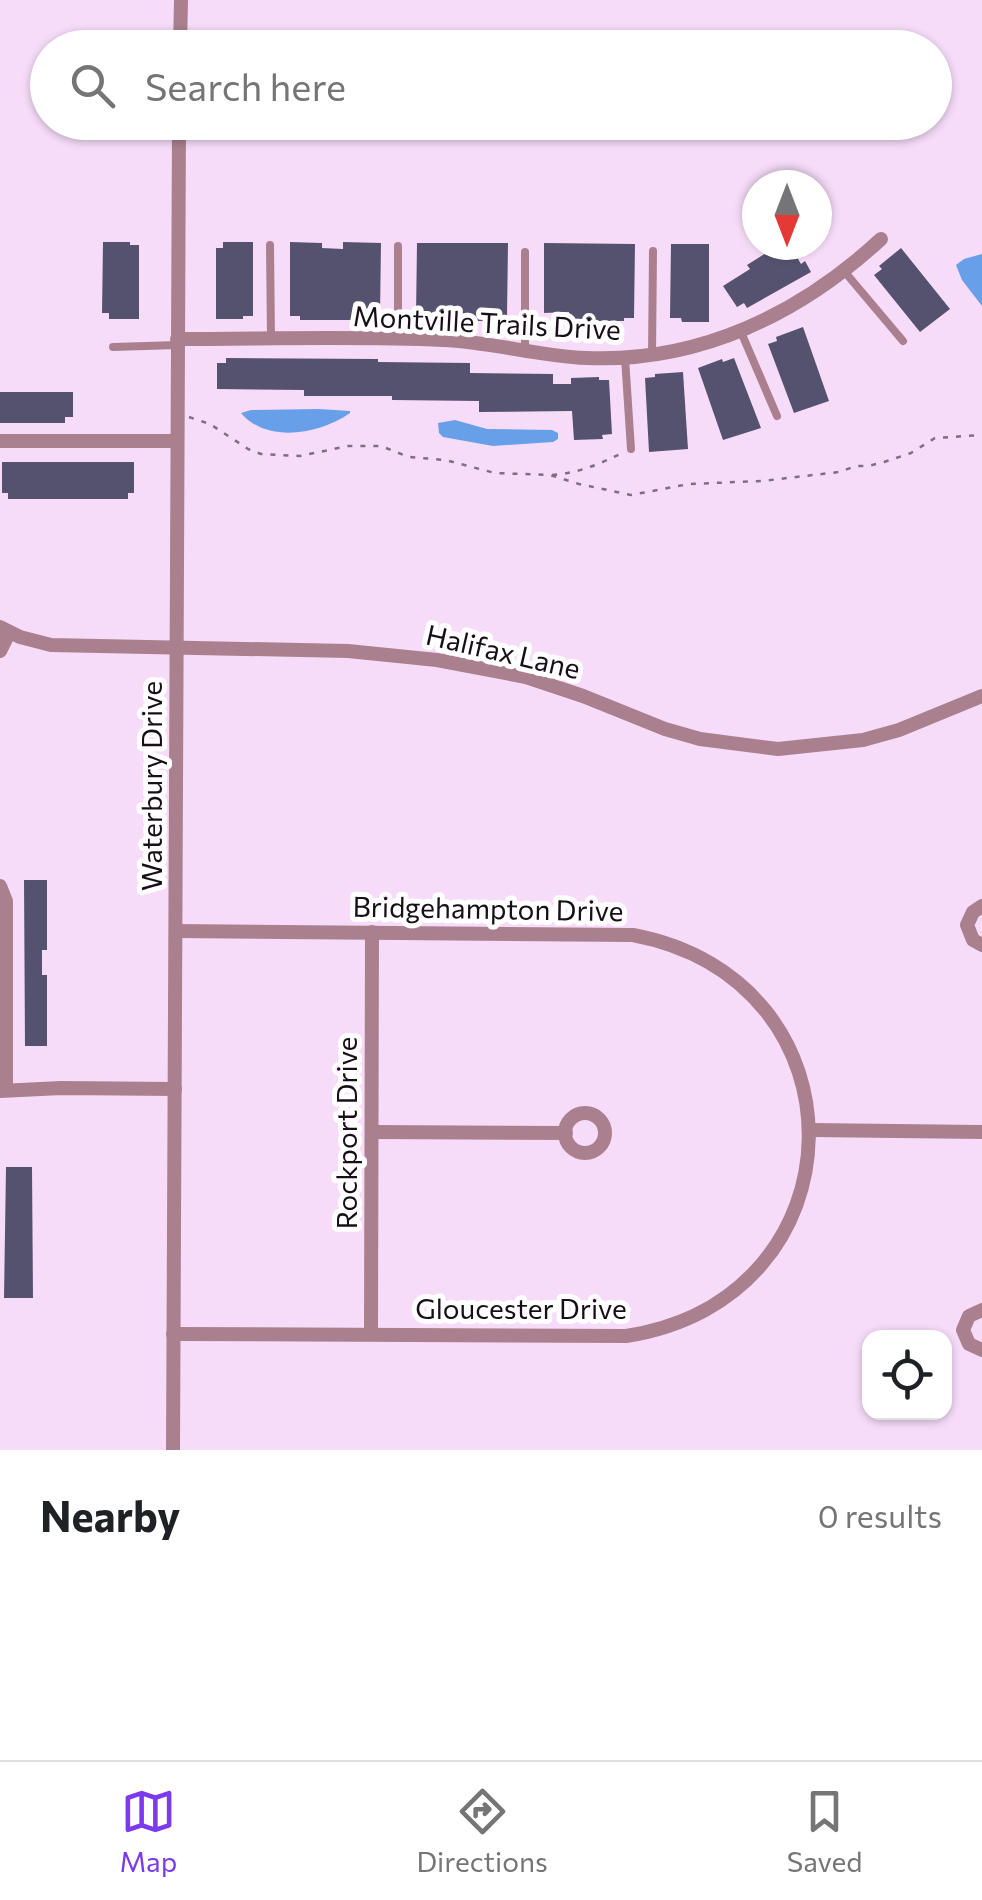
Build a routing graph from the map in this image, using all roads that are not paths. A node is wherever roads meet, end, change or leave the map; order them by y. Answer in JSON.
{"nodes":[{"id":1,"x":181,"y":0,"type":"edge"},
{"id":2,"x":180,"y":30,"type":"edge"},
{"id":3,"x":179,"y":140,"type":"edge"},
{"id":4,"x":881,"y":240,"type":"dead end"},
{"id":5,"x":270,"y":245,"type":"dead end"},
{"id":6,"x":398,"y":246,"type":"dead end"},
{"id":7,"x":652,"y":251,"type":"dead end"},
{"id":8,"x":525,"y":252,"type":"dead end"},
{"id":9,"x":844,"y":271,"type":"junction"},
{"id":10,"x":742,"y":332,"type":"junction"},
{"id":11,"x":271,"y":339,"type":"junction"},
{"id":12,"x":398,"y":340,"type":"junction"},
{"id":13,"x":902,"y":341,"type":"dead end"},
{"id":14,"x":177,"y":342,"type":"junction"},
{"id":15,"x":113,"y":346,"type":"dead end"},
{"id":16,"x":525,"y":350,"type":"junction"},
{"id":17,"x":652,"y":354,"type":"junction"},
{"id":18,"x":625,"y":357,"type":"junction"},
{"id":19,"x":777,"y":416,"type":"dead end"},
{"id":20,"x":0,"y":442,"type":"edge"},
{"id":21,"x":177,"y":442,"type":"junction"},
{"id":22,"x":631,"y":448,"type":"road end"},
{"id":23,"x":5,"y":630,"type":"edge"},
{"id":24,"x":177,"y":648,"type":"junction"},
{"id":25,"x":0,"y":651,"type":"edge"},
{"id":26,"x":982,"y":696,"type":"edge"},
{"id":27,"x":0,"y":886,"type":"edge"},
{"id":28,"x":982,"y":906,"type":"edge"},
{"id":29,"x":176,"y":931,"type":"junction"},
{"id":30,"x":372,"y":932,"type":"junction"},
{"id":31,"x":982,"y":945,"type":"edge"},
{"id":32,"x":3,"y":1006,"type":"edge"},
{"id":33,"x":3,"y":1067,"type":"edge"},
{"id":34,"x":175,"y":1089,"type":"junction"},
{"id":35,"x":3,"y":1090,"type":"edge"},
{"id":36,"x":809,"y":1130,"type":"junction"},
{"id":37,"x":373,"y":1132,"type":"junction"},
{"id":38,"x":982,"y":1132,"type":"edge"},
{"id":39,"x":566,"y":1133,"type":"dead end"},
{"id":40,"x":982,"y":1310,"type":"edge"},
{"id":41,"x":173,"y":1334,"type":"junction"},
{"id":42,"x":371,"y":1334,"type":"junction"},
{"id":43,"x":982,"y":1350,"type":"edge"},
{"id":44,"x":173,"y":1450,"type":"edge"}],
"edges":[{"from":1,"to":2,"type":"street"},
{"from":3,"to":14,"type":"street","name":"Waterbury Drive"},
{"from":4,"to":9,"type":"street","name":"Montville Trails Drive"},
{"from":5,"to":11,"type":"lane"},
{"from":6,"to":12,"type":"lane"},
{"from":7,"to":17,"type":"lane"},
{"from":8,"to":16,"type":"lane"},
{"from":9,"to":10,"type":"street","name":"Montville Trails Drive"},
{"from":9,"to":13,"type":"lane"},
{"from":10,"to":17,"type":"street","name":"Montville Trails Drive"},
{"from":10,"to":19,"type":"lane"},
{"from":11,"to":12,"type":"street","name":"Montville Trails Drive"},
{"from":11,"to":14,"type":"street","name":"Montville Trails Drive"},
{"from":12,"to":16,"type":"street","name":"Montville Trails Drive"},
{"from":14,"to":15,"type":"lane"},
{"from":14,"to":21,"type":"street","name":"Waterbury Drive"},
{"from":16,"to":18,"type":"street","name":"Montville Trails Drive"},
{"from":17,"to":18,"type":"street","name":"Montville Trails Drive"},
{"from":18,"to":22,"type":"lane"},
{"from":20,"to":21,"type":"street"},
{"from":21,"to":24,"type":"street","name":"Waterbury Drive"},
{"from":23,"to":24,"type":"street","name":"Halifax Lane"},
{"from":23,"to":25,"type":"street"},
{"from":24,"to":26,"type":"street","name":"Halifax Lane"},
{"from":24,"to":29,"type":"street","name":"Waterbury Drive"},
{"from":27,"to":32,"type":"street"},
{"from":28,"to":31,"type":"street"},
{"from":29,"to":30,"type":"street","name":"Bridgehampton Drive"},
{"from":29,"to":34,"type":"street","name":"Waterbury Drive"},
{"from":30,"to":36,"type":"street","name":"Bridgehampton Drive"},
{"from":30,"to":37,"type":"street","name":"Rockport Drive"},
{"from":32,"to":33,"type":"street"},
{"from":33,"to":35,"type":"street"},
{"from":34,"to":35,"type":"street"},
{"from":34,"to":41,"type":"street","name":"Waterbury Drive"},
{"from":36,"to":38,"type":"street"},
{"from":36,"to":42,"type":"street","name":"Gloucester Drive"},
{"from":37,"to":39,"type":"street"},
{"from":37,"to":42,"type":"street","name":"Rockport Drive"},
{"from":40,"to":43,"type":"street"},
{"from":41,"to":42,"type":"street","name":"Gloucester Drive"},
{"from":41,"to":44,"type":"street","name":"Waterbury Drive"}]}
